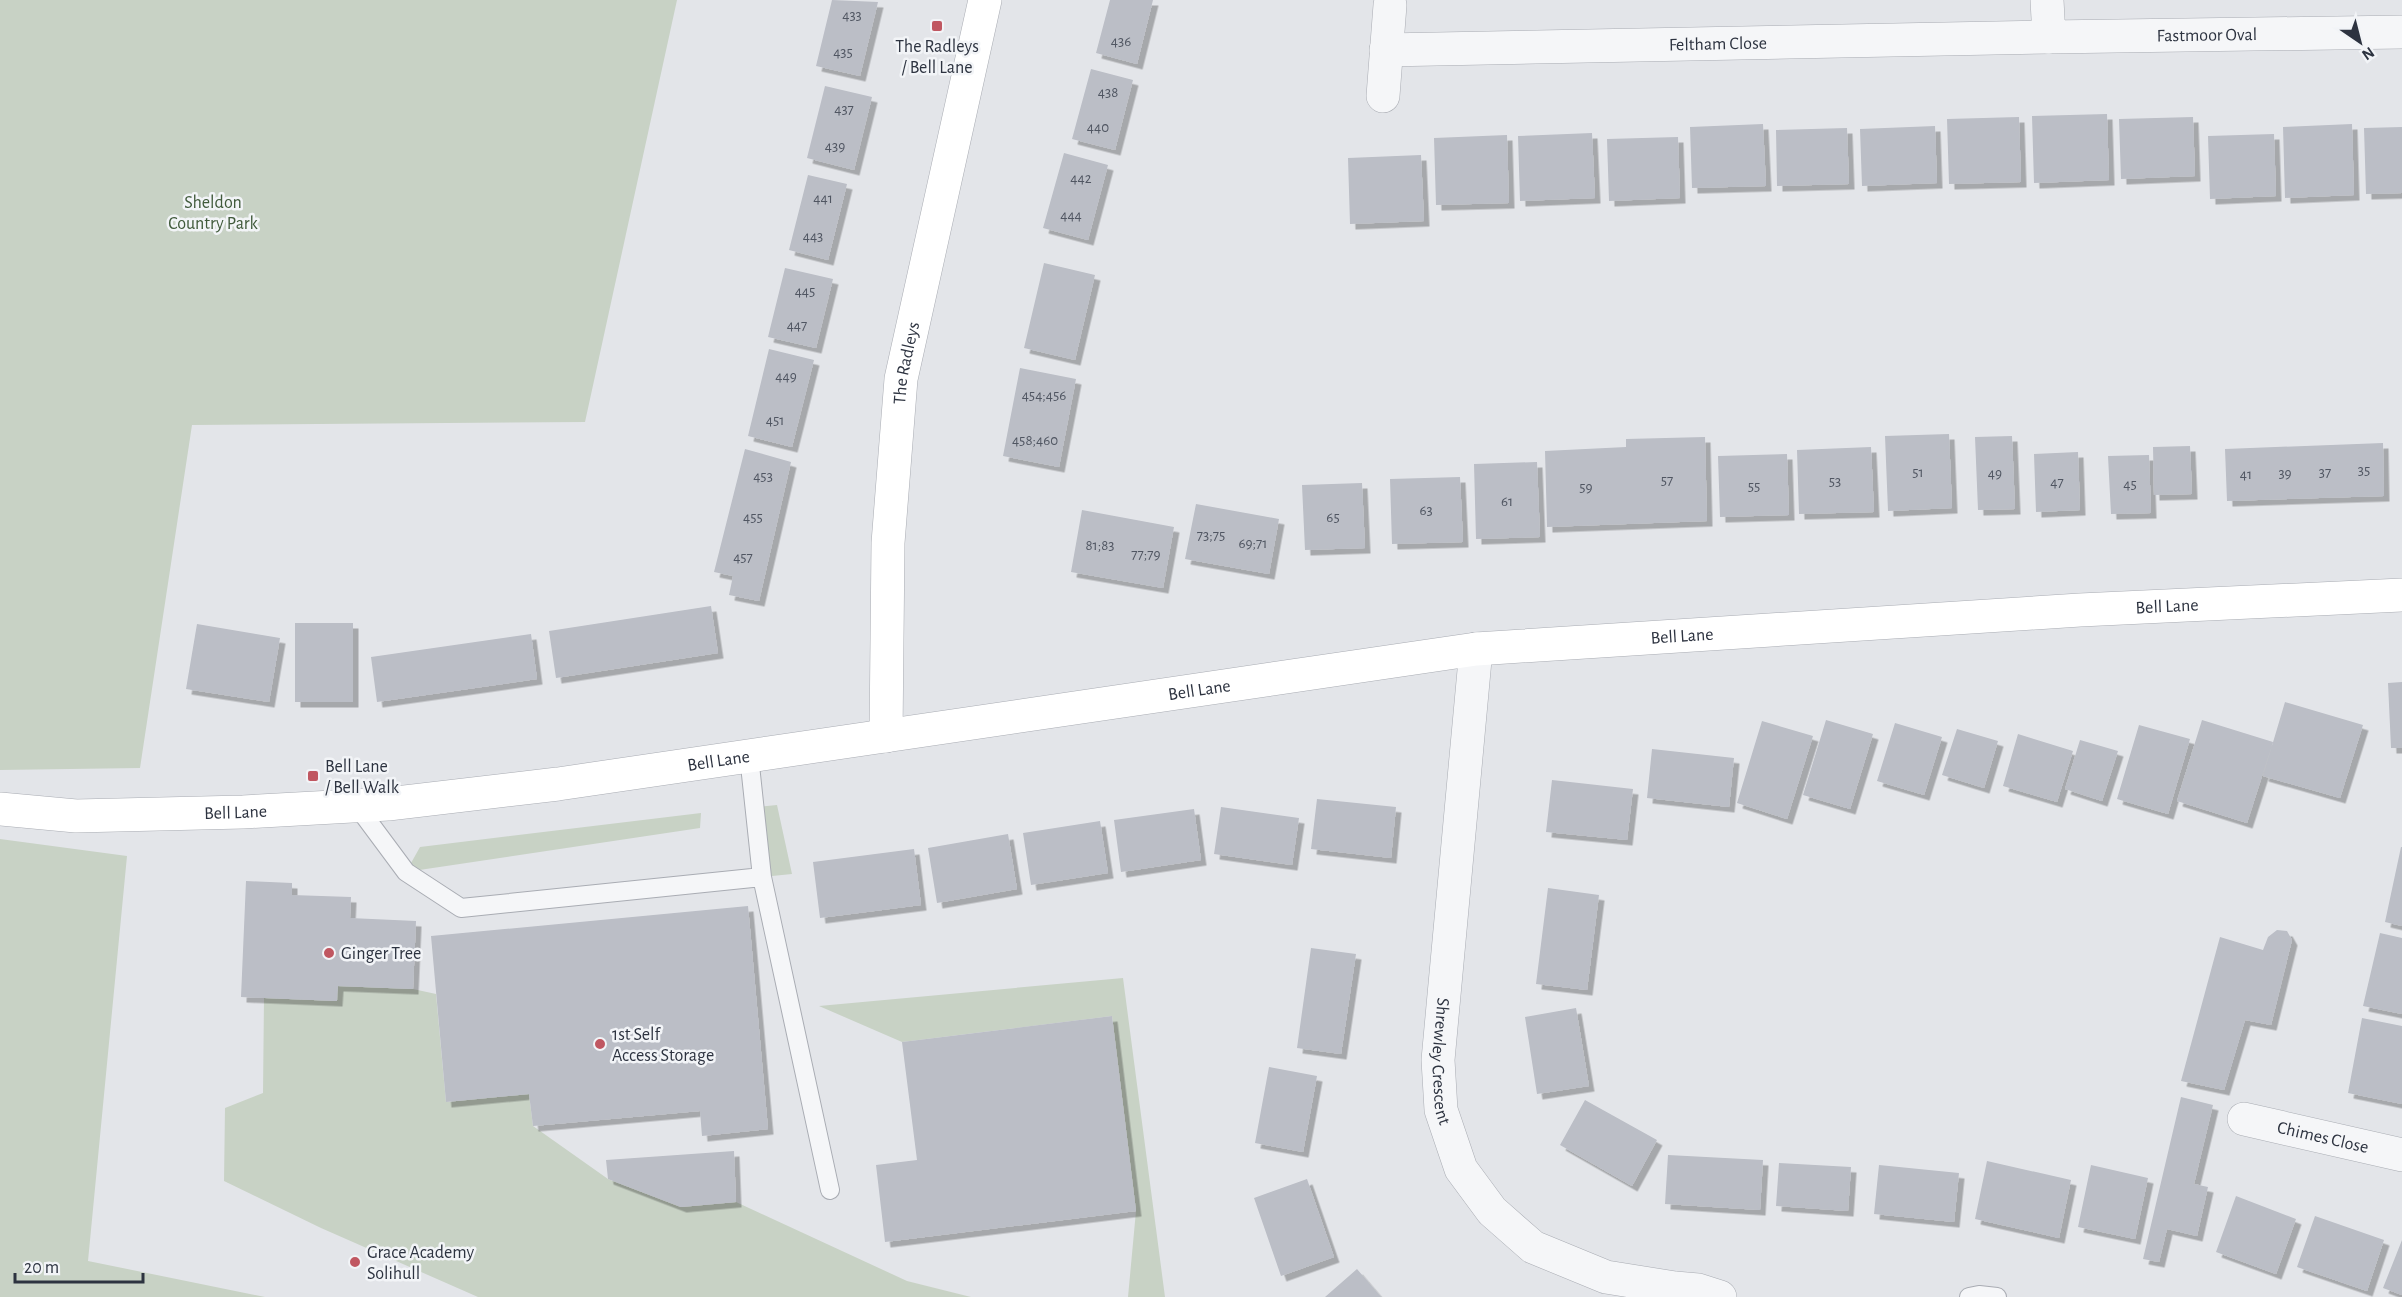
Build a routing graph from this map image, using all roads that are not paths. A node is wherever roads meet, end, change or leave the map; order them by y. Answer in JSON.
{"nodes":[{"id":1,"x":985,"y":0,"type":"edge"},
{"id":2,"x":2048,"y":0,"type":"edge"},
{"id":3,"x":1390,"y":5,"type":"dead end"},
{"id":4,"x":2402,"y":32,"type":"edge"},
{"id":5,"x":2049,"y":37,"type":"junction"},
{"id":6,"x":1386,"y":50,"type":"junction"},
{"id":7,"x":1383,"y":96,"type":"dead end"},
{"id":8,"x":2402,"y":595,"type":"edge"},
{"id":9,"x":1476,"y":649,"type":"junction"},
{"id":10,"x":886,"y":736,"type":"junction"},
{"id":11,"x":749,"y":756,"type":"junction"},
{"id":12,"x":357,"y":806,"type":"junction"},
{"id":13,"x":0,"y":809,"type":"edge"},
{"id":14,"x":762,"y":878,"type":"junction"},
{"id":15,"x":2244,"y":1119,"type":"dead end"},
{"id":16,"x":2402,"y":1155,"type":"edge"},
{"id":17,"x":830,"y":1190,"type":"dead end"},
{"id":18,"x":1720,"y":1297,"type":"edge"},
{"id":19,"x":1969,"y":1297,"type":"edge"},
{"id":20,"x":1997,"y":1297,"type":"edge"}],
"edges":[{"from":1,"to":10,"type":"street","name":"The Radleys"},
{"from":2,"to":5,"type":"street"},
{"from":3,"to":6,"type":"street"},
{"from":4,"to":5,"type":"street","name":"Fastmoor Oval"},
{"from":5,"to":6,"type":"street","name":"Feltham Close"},
{"from":6,"to":7,"type":"street"},
{"from":8,"to":9,"type":"street","name":"Bell Lane"},
{"from":9,"to":10,"type":"street","name":"Bell Lane"},
{"from":9,"to":18,"type":"street","name":"Shrewley Crescent"},
{"from":10,"to":11,"type":"street","name":"Bell Lane"},
{"from":11,"to":12,"type":"street","name":"Bell Lane"},
{"from":11,"to":14,"type":"lane"},
{"from":12,"to":13,"type":"street","name":"Bell Lane"},
{"from":12,"to":14,"type":"lane"},
{"from":14,"to":17,"type":"lane"},
{"from":15,"to":16,"type":"street","name":"Chimes Close"},
{"from":19,"to":20,"type":"lane"}]}
